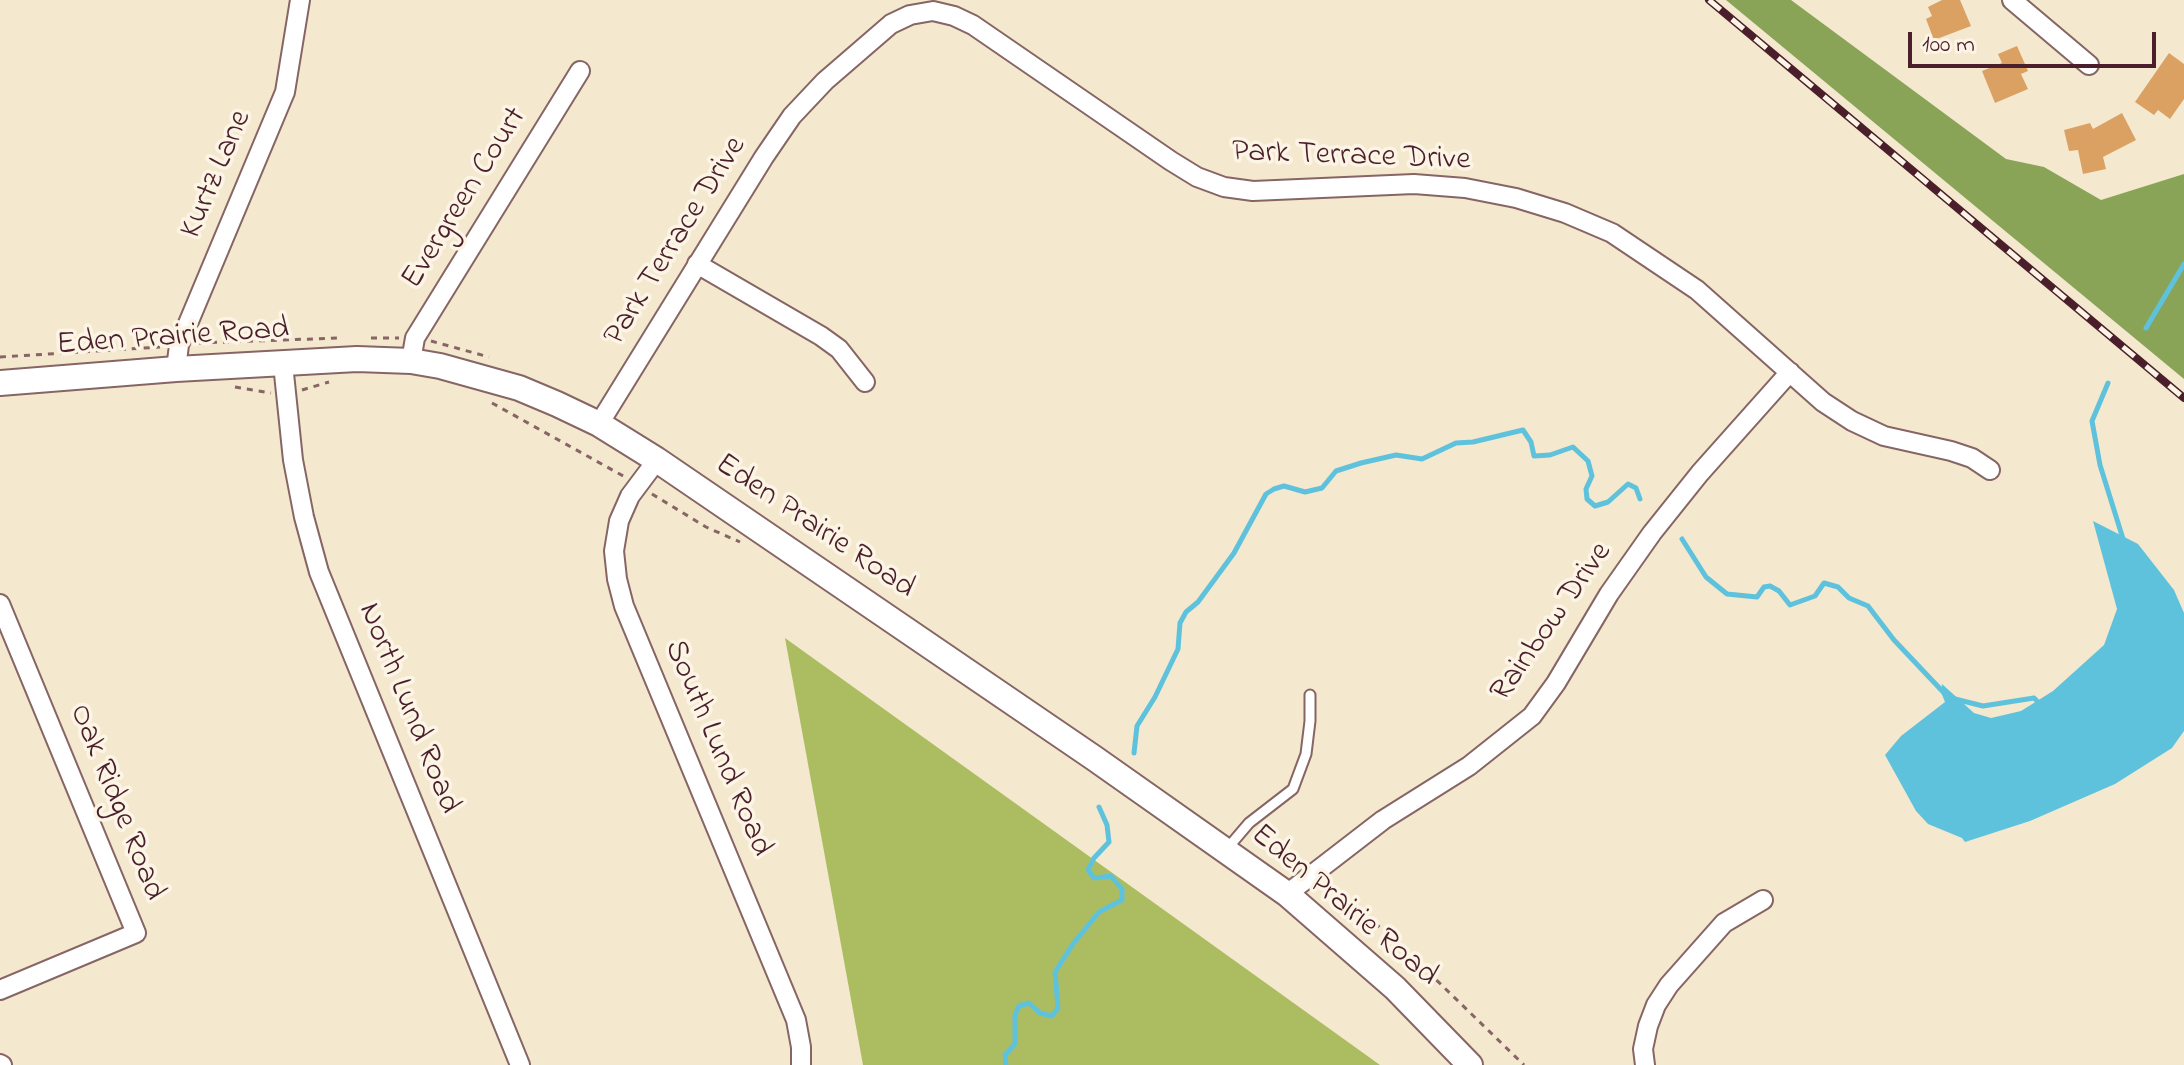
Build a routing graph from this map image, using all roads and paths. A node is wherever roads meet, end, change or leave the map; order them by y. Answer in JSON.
{"nodes":[{"id":1,"x":300,"y":0,"type":"edge"},
{"id":2,"x":2012,"y":0,"type":"edge"},
{"id":3,"x":2089,"y":65,"type":"dead end"},
{"id":4,"x":580,"y":71,"type":"dead end"},
{"id":5,"x":697,"y":264,"type":"junction"},
{"id":6,"x":411,"y":361,"type":"junction"},
{"id":7,"x":283,"y":364,"type":"junction"},
{"id":8,"x":176,"y":369,"type":"junction"},
{"id":9,"x":1790,"y":372,"type":"junction"},
{"id":10,"x":333,"y":381,"type":"dead end"},
{"id":11,"x":865,"y":382,"type":"dead end"},
{"id":12,"x":0,"y":383,"type":"edge"},
{"id":13,"x":230,"y":386,"type":"dead end"},
{"id":14,"x":288,"y":394,"type":"junction"},
{"id":15,"x":492,"y":403,"type":"dead end"},
{"id":16,"x":599,"y":424,"type":"junction"},
{"id":17,"x":657,"y":460,"type":"junction"},
{"id":18,"x":1990,"y":470,"type":"dead end"},
{"id":19,"x":637,"y":484,"type":"junction"},
{"id":20,"x":749,"y":546,"type":"dead end"},
{"id":21,"x":0,"y":604,"type":"edge"},
{"id":22,"x":18,"y":647,"type":"junction"},
{"id":23,"x":0,"y":654,"type":"edge"},
{"id":24,"x":1310,"y":695,"type":"dead end"},
{"id":25,"x":1226,"y":850,"type":"junction"},
{"id":26,"x":1311,"y":875,"type":"junction"},
{"id":27,"x":1287,"y":894,"type":"junction"},
{"id":28,"x":1763,"y":900,"type":"dead end"},
{"id":29,"x":0,"y":990,"type":"edge"},
{"id":30,"x":520,"y":1065,"type":"edge"},
{"id":31,"x":801,"y":1065,"type":"edge"},
{"id":32,"x":1470,"y":1065,"type":"edge"},
{"id":33,"x":1524,"y":1065,"type":"edge"},
{"id":34,"x":1645,"y":1065,"type":"edge"}],
"edges":[{"from":1,"to":8,"type":"street","name":"Kurtz Lane"},
{"from":2,"to":3,"type":"street"},
{"from":4,"to":6,"type":"street","name":"Evergreen Court"},
{"from":5,"to":9,"type":"street","name":"Park Terrace Drive"},
{"from":5,"to":11,"type":"street"},
{"from":5,"to":16,"type":"street","name":"Park Terrace Drive"},
{"from":6,"to":7,"type":"main road","name":"Eden Prairie Road"},
{"from":6,"to":16,"type":"main road","name":"Eden Prairie Road"},
{"from":7,"to":8,"type":"main road","name":"Eden Prairie Road"},
{"from":7,"to":14,"type":"street","name":"North Lund Road"},
{"from":8,"to":12,"type":"main road","name":"Eden Prairie Road"},
{"from":9,"to":18,"type":"street","name":"Park Terrace Drive"},
{"from":9,"to":26,"type":"street","name":"Rainbow Drive"},
{"from":10,"to":14,"type":"path"},
{"from":13,"to":14,"type":"path"},
{"from":14,"to":30,"type":"street","name":"North Lund Road"},
{"from":15,"to":19,"type":"path"},
{"from":16,"to":17,"type":"main road","name":"Eden Prairie Road"},
{"from":17,"to":19,"type":"street","name":"South Lund Road"},
{"from":17,"to":25,"type":"main road","name":"Eden Prairie Road"},
{"from":19,"to":20,"type":"path"},
{"from":19,"to":31,"type":"street","name":"South Lund Road"},
{"from":21,"to":22,"type":"street","name":"Oak Ridge Road"},
{"from":22,"to":23,"type":"street"},
{"from":22,"to":29,"type":"street","name":"Oak Ridge Road"},
{"from":24,"to":25,"type":"lane"},
{"from":25,"to":27,"type":"main road","name":"Eden Prairie Road"},
{"from":26,"to":27,"type":"street","name":"Rainbow Drive"},
{"from":26,"to":33,"type":"path"},
{"from":27,"to":32,"type":"main road","name":"Eden Prairie Road"},
{"from":28,"to":34,"type":"street"}]}
